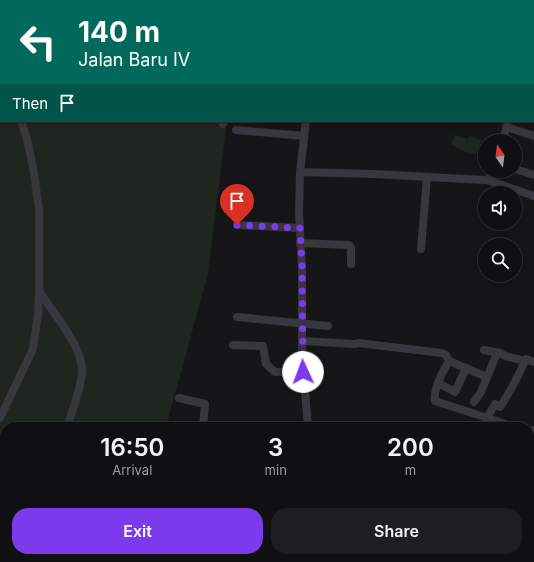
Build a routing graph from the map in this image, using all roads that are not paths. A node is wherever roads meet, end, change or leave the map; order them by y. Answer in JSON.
{"nodes":[{"id":1,"x":21,"y":122,"type":"edge"},
{"id":2,"x":306,"y":122,"type":"edge"},
{"id":3,"x":507,"y":124,"type":"edge"},
{"id":4,"x":236,"y":130,"type":"dead end"},
{"id":5,"x":505,"y":134,"type":"edge"},
{"id":6,"x":304,"y":136,"type":"junction"},
{"id":7,"x":534,"y":136,"type":"edge"},
{"id":8,"x":522,"y":171,"type":"edge"},
{"id":9,"x":300,"y":172,"type":"junction"},
{"id":10,"x":534,"y":175,"type":"edge"},
{"id":11,"x":427,"y":177,"type":"junction"},
{"id":12,"x":487,"y":180,"type":"joint"},
{"id":13,"x":534,"y":196,"type":"edge"},
{"id":14,"x":237,"y":225,"type":"dead end"},
{"id":15,"x":300,"y":228,"type":"junction"},
{"id":16,"x":300,"y":243,"type":"junction"},
{"id":17,"x":421,"y":249,"type":"dead end"},
{"id":18,"x":351,"y":264,"type":"dead end"},
{"id":19,"x":39,"y":291,"type":"junction"},
{"id":20,"x":237,"y":317,"type":"dead end"},
{"id":21,"x":303,"y":323,"type":"junction"},
{"id":22,"x":328,"y":326,"type":"dead end"},
{"id":23,"x":303,"y":341,"type":"junction"},
{"id":24,"x":233,"y":345,"type":"dead end"},
{"id":25,"x":484,"y":350,"type":"dead end"},
{"id":26,"x":497,"y":353,"type":"junction"},
{"id":27,"x":449,"y":361,"type":"junction"},
{"id":28,"x":525,"y":361,"type":"junction"},
{"id":29,"x":534,"y":362,"type":"edge"},
{"id":30,"x":466,"y":368,"type":"junction"},
{"id":31,"x":303,"y":372,"type":"junction"},
{"id":32,"x":487,"y":377,"type":"junction"},
{"id":33,"x":438,"y":383,"type":"junction"},
{"id":34,"x":179,"y":398,"type":"dead end"},
{"id":35,"x":474,"y":402,"type":"dead end"},
{"id":36,"x":0,"y":418,"type":"edge"},
{"id":37,"x":487,"y":418,"type":"junction"},
{"id":38,"x":68,"y":422,"type":"edge"},
{"id":39,"x":203,"y":422,"type":"edge"},
{"id":40,"x":308,"y":422,"type":"edge"},
{"id":41,"x":493,"y":422,"type":"edge"}],
"edges":[{"from":1,"to":19,"type":"street"},
{"from":2,"to":6,"type":"street"},
{"from":3,"to":5,"type":"street"},
{"from":3,"to":7,"type":"street"},
{"from":4,"to":6,"type":"street"},
{"from":6,"to":9,"type":"street"},
{"from":8,"to":10,"type":"street"},
{"from":9,"to":11,"type":"street"},
{"from":9,"to":15,"type":"street"},
{"from":11,"to":12,"type":"street"},
{"from":11,"to":17,"type":"street"},
{"from":12,"to":13,"type":"street"},
{"from":14,"to":15,"type":"street"},
{"from":15,"to":16,"type":"street"},
{"from":16,"to":18,"type":"street"},
{"from":16,"to":21,"type":"street"},
{"from":19,"to":36,"type":"street"},
{"from":19,"to":38,"type":"street"},
{"from":20,"to":21,"type":"street"},
{"from":21,"to":22,"type":"street"},
{"from":21,"to":23,"type":"street"},
{"from":23,"to":27,"type":"street"},
{"from":23,"to":31,"type":"street"},
{"from":24,"to":31,"type":"street"},
{"from":25,"to":26,"type":"street"},
{"from":26,"to":28,"type":"street"},
{"from":26,"to":32,"type":"street"},
{"from":27,"to":30,"type":"street"},
{"from":27,"to":33,"type":"street"},
{"from":28,"to":29,"type":"street"},
{"from":28,"to":37,"type":"street"},
{"from":30,"to":32,"type":"street"},
{"from":30,"to":33,"type":"street"},
{"from":31,"to":40,"type":"street"},
{"from":32,"to":35,"type":"street"},
{"from":33,"to":37,"type":"street"},
{"from":34,"to":39,"type":"street"},
{"from":37,"to":41,"type":"street"}]}
